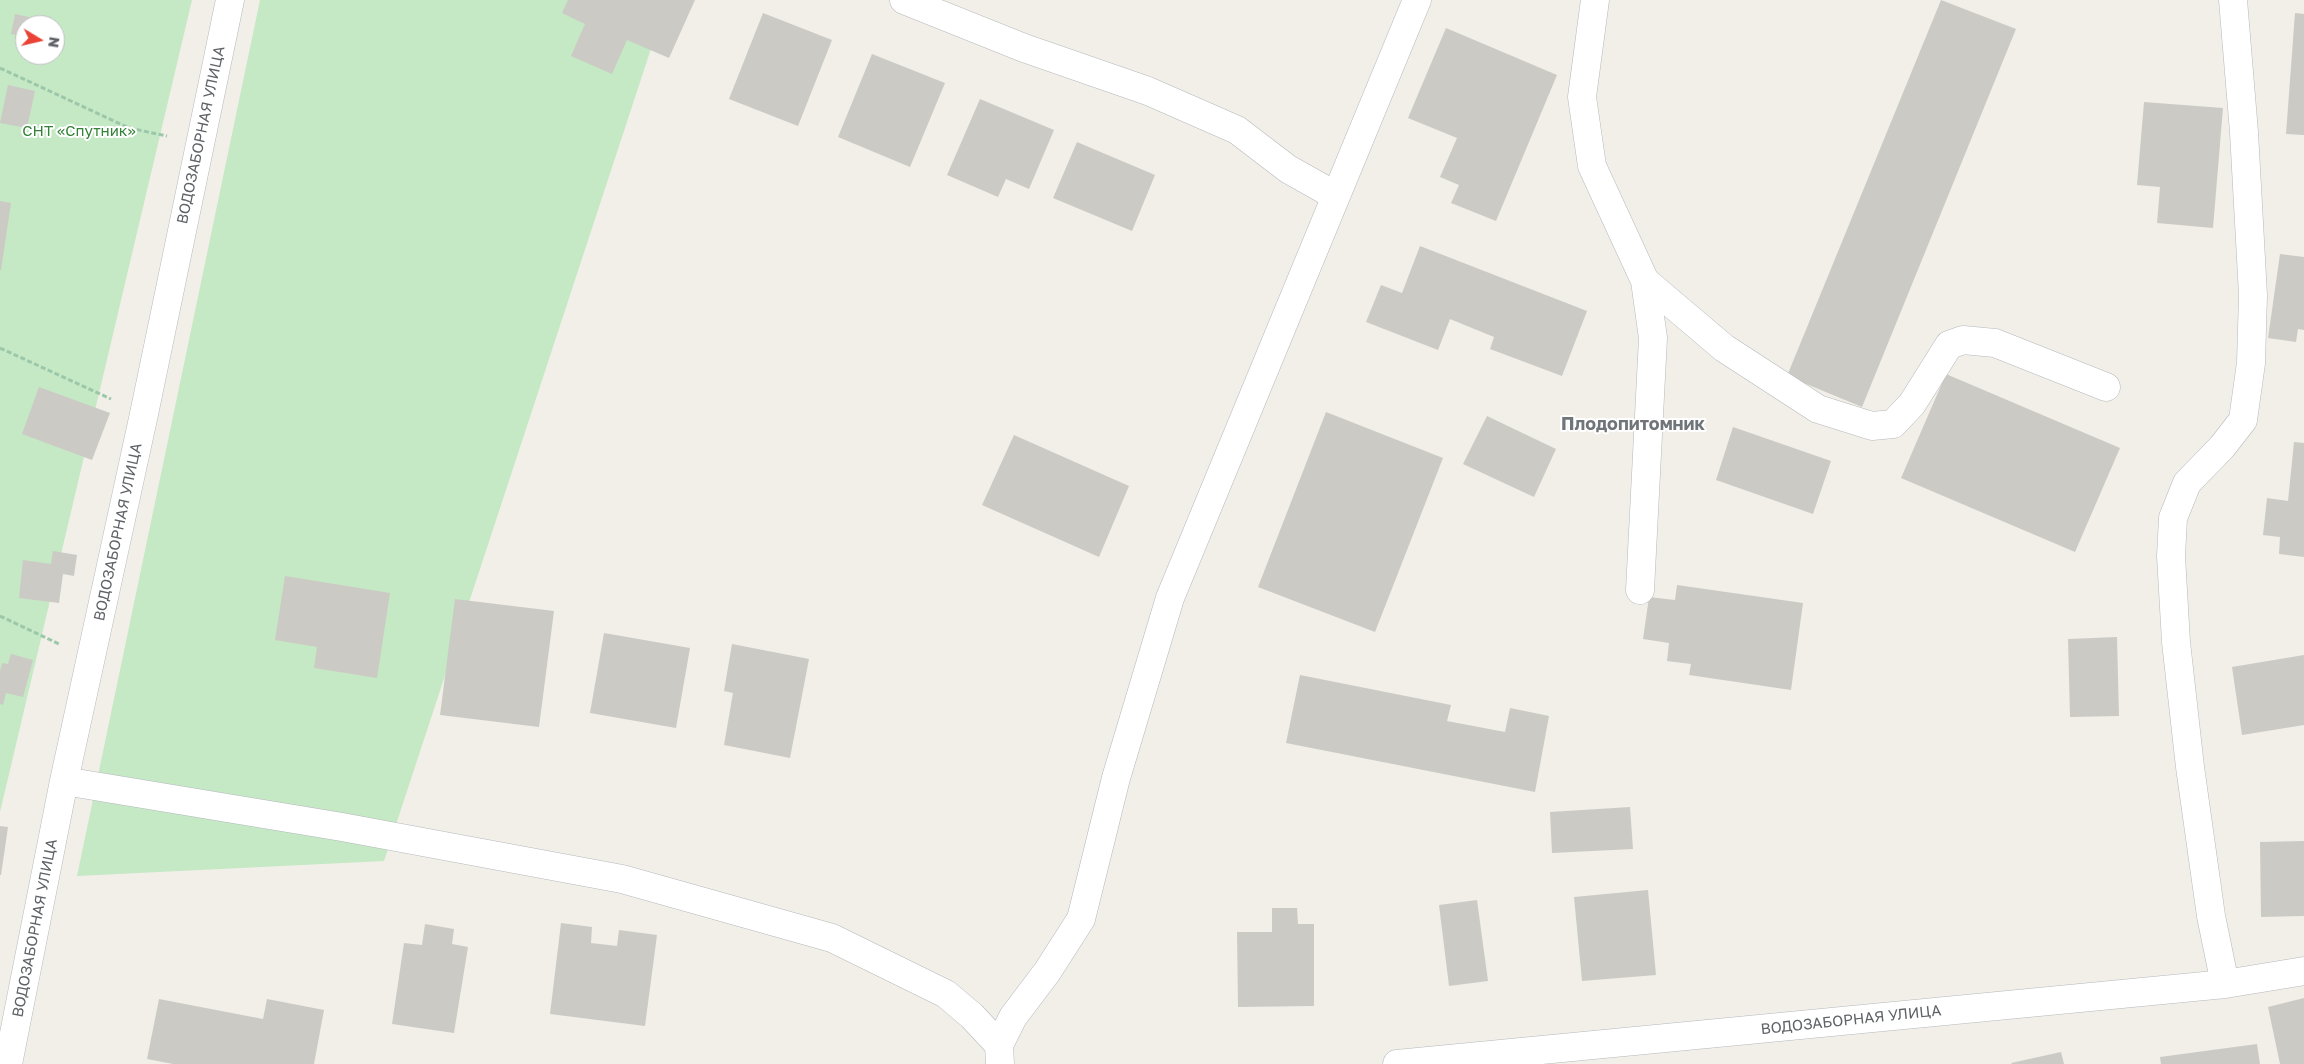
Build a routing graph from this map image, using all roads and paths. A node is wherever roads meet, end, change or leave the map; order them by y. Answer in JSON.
{"nodes":[{"id":1,"x":230,"y":0,"type":"edge"},
{"id":2,"x":904,"y":0,"type":"edge"},
{"id":3,"x":1417,"y":0,"type":"edge"},
{"id":4,"x":1595,"y":0,"type":"edge"},
{"id":5,"x":2233,"y":0,"type":"edge"},
{"id":6,"x":0,"y":68,"type":"edge"},
{"id":7,"x":200,"y":142,"type":"junction"},
{"id":8,"x":1336,"y":196,"type":"junction"},
{"id":9,"x":1645,"y":281,"type":"junction"},
{"id":10,"x":0,"y":348,"type":"edge"},
{"id":11,"x":2106,"y":387,"type":"dead end"},
{"id":12,"x":144,"y":414,"type":"junction"},
{"id":13,"x":1640,"y":590,"type":"dead end"},
{"id":14,"x":0,"y":616,"type":"edge"},
{"id":15,"x":91,"y":659,"type":"junction"},
{"id":16,"x":64,"y":781,"type":"junction"},
{"id":17,"x":2304,"y":970,"type":"edge"},
{"id":18,"x":2225,"y":984,"type":"junction"},
{"id":19,"x":999,"y":1054,"type":"edge"},
{"id":20,"x":8,"y":1064,"type":"edge"},
{"id":21,"x":1397,"y":1064,"type":"edge"}],
"edges":[{"from":1,"to":7,"type":"street","name":"ВОДОЗАБОРНАЯ УЛИЦА"},
{"from":2,"to":8,"type":"street"},
{"from":3,"to":8,"type":"street"},
{"from":4,"to":9,"type":"street"},
{"from":5,"to":18,"type":"street"},
{"from":6,"to":7,"type":"path"},
{"from":7,"to":12,"type":"street","name":"ВОДОЗАБОРНАЯ УЛИЦА"},
{"from":8,"to":19,"type":"street"},
{"from":9,"to":11,"type":"street"},
{"from":9,"to":13,"type":"street"},
{"from":10,"to":12,"type":"path"},
{"from":12,"to":15,"type":"street","name":"ВОДОЗАБОРНАЯ УЛИЦА"},
{"from":14,"to":15,"type":"path"},
{"from":15,"to":16,"type":"street","name":"ВОДОЗАБОРНАЯ УЛИЦА"},
{"from":16,"to":19,"type":"street"},
{"from":16,"to":20,"type":"street","name":"ВОДОЗАБОРНАЯ УЛИЦА"},
{"from":17,"to":18,"type":"street","name":"ВОДОЗАБОРНАЯ УЛИЦА"},
{"from":18,"to":21,"type":"street","name":"ВОДОЗАБОРНАЯ УЛИЦА"}]}
